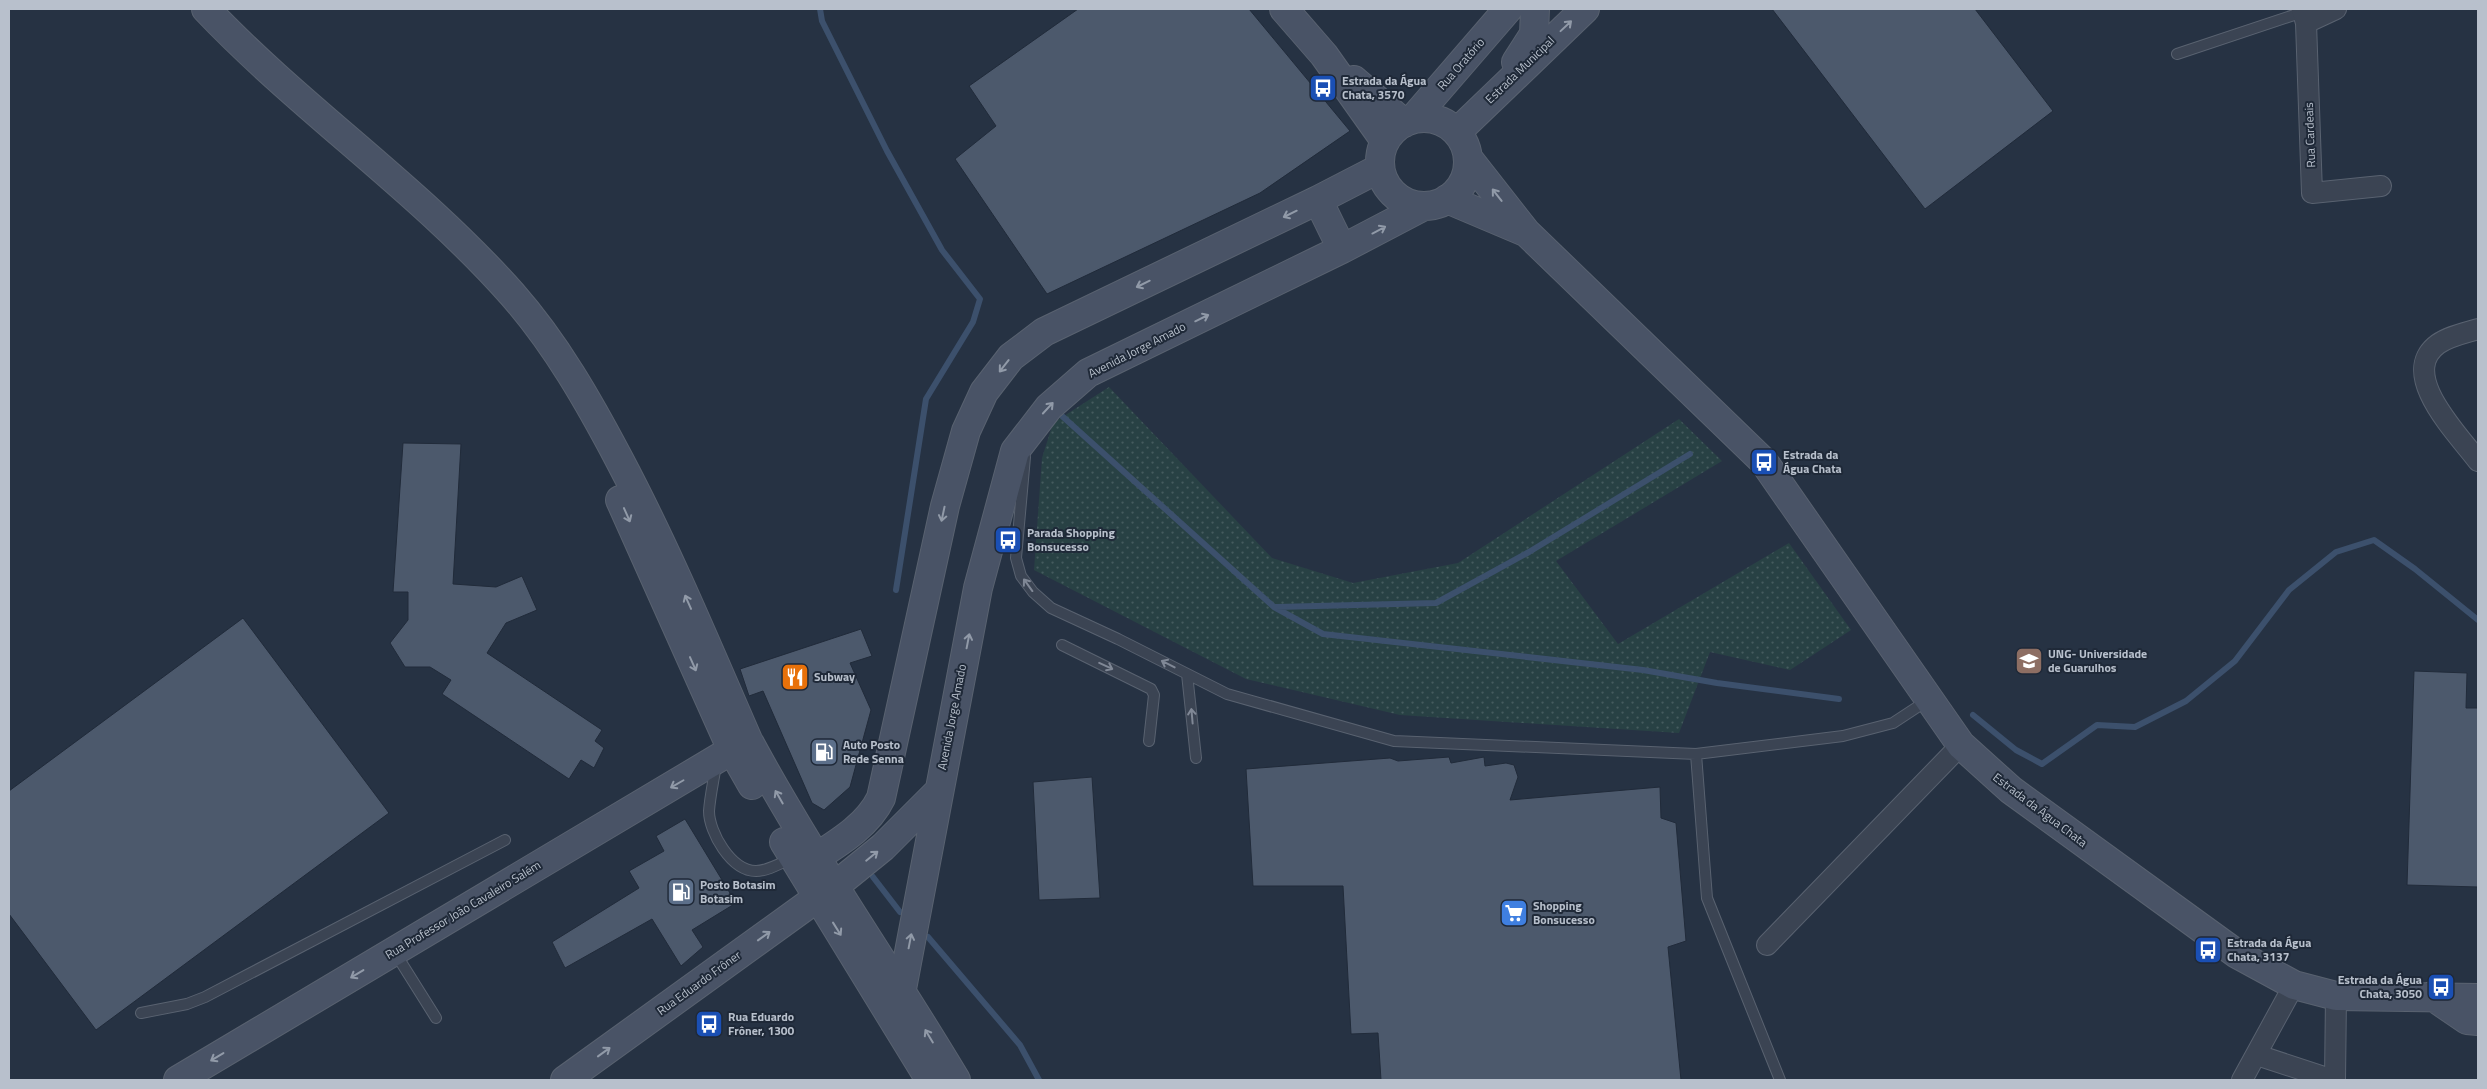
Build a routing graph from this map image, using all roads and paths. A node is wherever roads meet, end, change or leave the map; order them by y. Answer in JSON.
{"nodes":[{"id":1,"x":188,"y":9,"type":"edge"},
{"id":2,"x":206,"y":9,"type":"edge"},
{"id":3,"x":1284,"y":9,"type":"edge"},
{"id":4,"x":1508,"y":9,"type":"edge"},
{"id":5,"x":1535,"y":9,"type":"edge"},
{"id":6,"x":1585,"y":9,"type":"edge"},
{"id":7,"x":2336,"y":9,"type":"edge"},
{"id":8,"x":2303,"y":14,"type":"edge"},
{"id":9,"x":2178,"y":54,"type":"dead end"},
{"id":10,"x":1492,"y":96,"type":"junction"},
{"id":11,"x":1400,"y":128,"type":"junction"},
{"id":12,"x":1456,"y":132,"type":"junction"},
{"id":13,"x":1468,"y":158,"type":"junction"},
{"id":14,"x":1380,"y":168,"type":"junction"},
{"id":15,"x":2380,"y":186,"type":"dead end"},
{"id":16,"x":1318,"y":200,"type":"junction"},
{"id":17,"x":1435,"y":203,"type":"junction"},
{"id":18,"x":1526,"y":232,"type":"junction"},
{"id":19,"x":1342,"y":249,"type":"junction"},
{"id":20,"x":2478,"y":330,"type":"edge"},
{"id":21,"x":1027,"y":433,"type":"junction"},
{"id":22,"x":2478,"y":461,"type":"edge"},
{"id":23,"x":1062,"y":645,"type":"dead end"},
{"id":24,"x":1187,"y":674,"type":"junction"},
{"id":25,"x":1929,"y":700,"type":"junction"},
{"id":26,"x":1149,"y":741,"type":"dead end"},
{"id":27,"x":1961,"y":745,"type":"junction"},
{"id":28,"x":732,"y":750,"type":"junction"},
{"id":29,"x":1696,"y":754,"type":"junction"},
{"id":30,"x":1196,"y":758,"type":"dead end"},
{"id":31,"x":938,"y":792,"type":"junction"},
{"id":32,"x":505,"y":840,"type":"dead end"},
{"id":33,"x":805,"y":854,"type":"junction"},
{"id":34,"x":826,"y":892,"type":"junction"},
{"id":35,"x":1767,"y":945,"type":"dead end"},
{"id":36,"x":394,"y":951,"type":"junction"},
{"id":37,"x":2294,"y":985,"type":"junction"},
{"id":38,"x":902,"y":989,"type":"junction"},
{"id":39,"x":2336,"y":996,"type":"junction"},
{"id":40,"x":142,"y":1013,"type":"dead end"},
{"id":41,"x":436,"y":1018,"type":"dead end"},
{"id":42,"x":2475,"y":1018,"type":"edge"},
{"id":43,"x":2257,"y":1055,"type":"junction"},
{"id":44,"x":178,"y":1080,"type":"edge"},
{"id":45,"x":565,"y":1080,"type":"edge"},
{"id":46,"x":949,"y":1080,"type":"edge"},
{"id":47,"x":1780,"y":1080,"type":"edge"},
{"id":48,"x":2242,"y":1080,"type":"edge"},
{"id":49,"x":2334,"y":1080,"type":"edge"}],
"edges":[{"from":1,"to":28,"type":"street","one_way":true},
{"from":28,"to":2,"type":"street","one_way":true},
{"from":3,"to":11,"type":"street"},
{"from":4,"to":11,"type":"street","name":"Rua Oratório"},
{"from":5,"to":10,"type":"street"},
{"from":10,"to":6,"type":"street","name":"Estrada Municipal","one_way":true},
{"from":7,"to":8,"type":"street"},
{"from":8,"to":9,"type":"lane"},
{"from":8,"to":15,"type":"street","name":"Rua Cardeais"},
{"from":10,"to":12,"type":"street","name":"Estrada Municipal"},
{"from":11,"to":12,"type":"street"},
{"from":11,"to":14,"type":"street"},
{"from":12,"to":13,"type":"street"},
{"from":13,"to":17,"type":"street"},
{"from":18,"to":13,"type":"street","name":"Estrada da Água Chata","one_way":true},
{"from":14,"to":16,"type":"street"},
{"from":14,"to":17,"type":"street"},
{"from":16,"to":19,"type":"street"},
{"from":16,"to":33,"type":"street","one_way":true},
{"from":17,"to":18,"type":"street","name":"Estrada da Água Chata"},
{"from":19,"to":17,"type":"street","name":"Avenida Jorge Amado","one_way":true},
{"from":18,"to":25,"type":"street","name":"Estrada da Água Chata"},
{"from":21,"to":19,"type":"street","name":"Avenida Jorge Amado","one_way":true},
{"from":20,"to":22,"type":"street"},
{"from":24,"to":21,"type":"lane","one_way":true},
{"from":31,"to":21,"type":"street","name":"Avenida Jorge Amado","one_way":true},
{"from":23,"to":26,"type":"lane","one_way":true},
{"from":24,"to":29,"type":"lane"},
{"from":30,"to":24,"type":"lane","one_way":true},
{"from":25,"to":27,"type":"street","name":"Estrada da Água Chata"},
{"from":25,"to":29,"type":"lane"},
{"from":27,"to":35,"type":"street"},
{"from":27,"to":37,"type":"street","name":"Estrada da Água Chata"},
{"from":28,"to":33,"type":"street"},
{"from":28,"to":33,"type":"lane"},
{"from":28,"to":36,"type":"street","name":"Rua Professor João Cavaleiro Salém","one_way":true},
{"from":29,"to":47,"type":"lane"},
{"from":34,"to":31,"type":"street","one_way":true},
{"from":38,"to":31,"type":"street","name":"Avenida Jorge Amado","one_way":true},
{"from":32,"to":40,"type":"lane"},
{"from":33,"to":34,"type":"street"},
{"from":34,"to":38,"type":"street"},
{"from":45,"to":34,"type":"street","name":"Rua Eduardo Frôner","one_way":true},
{"from":34,"to":46,"type":"street","one_way":true},
{"from":36,"to":41,"type":"lane"},
{"from":36,"to":44,"type":"street","name":"Rua Professor João Cavaleiro Salém","one_way":true},
{"from":37,"to":39,"type":"street","name":"Estrada da Água Chata"},
{"from":37,"to":43,"type":"street"},
{"from":46,"to":38,"type":"street","one_way":true},
{"from":39,"to":42,"type":"street","name":"Estrada da Água Chata"},
{"from":39,"to":49,"type":"street"},
{"from":43,"to":48,"type":"street"},
{"from":43,"to":49,"type":"street"}]}
